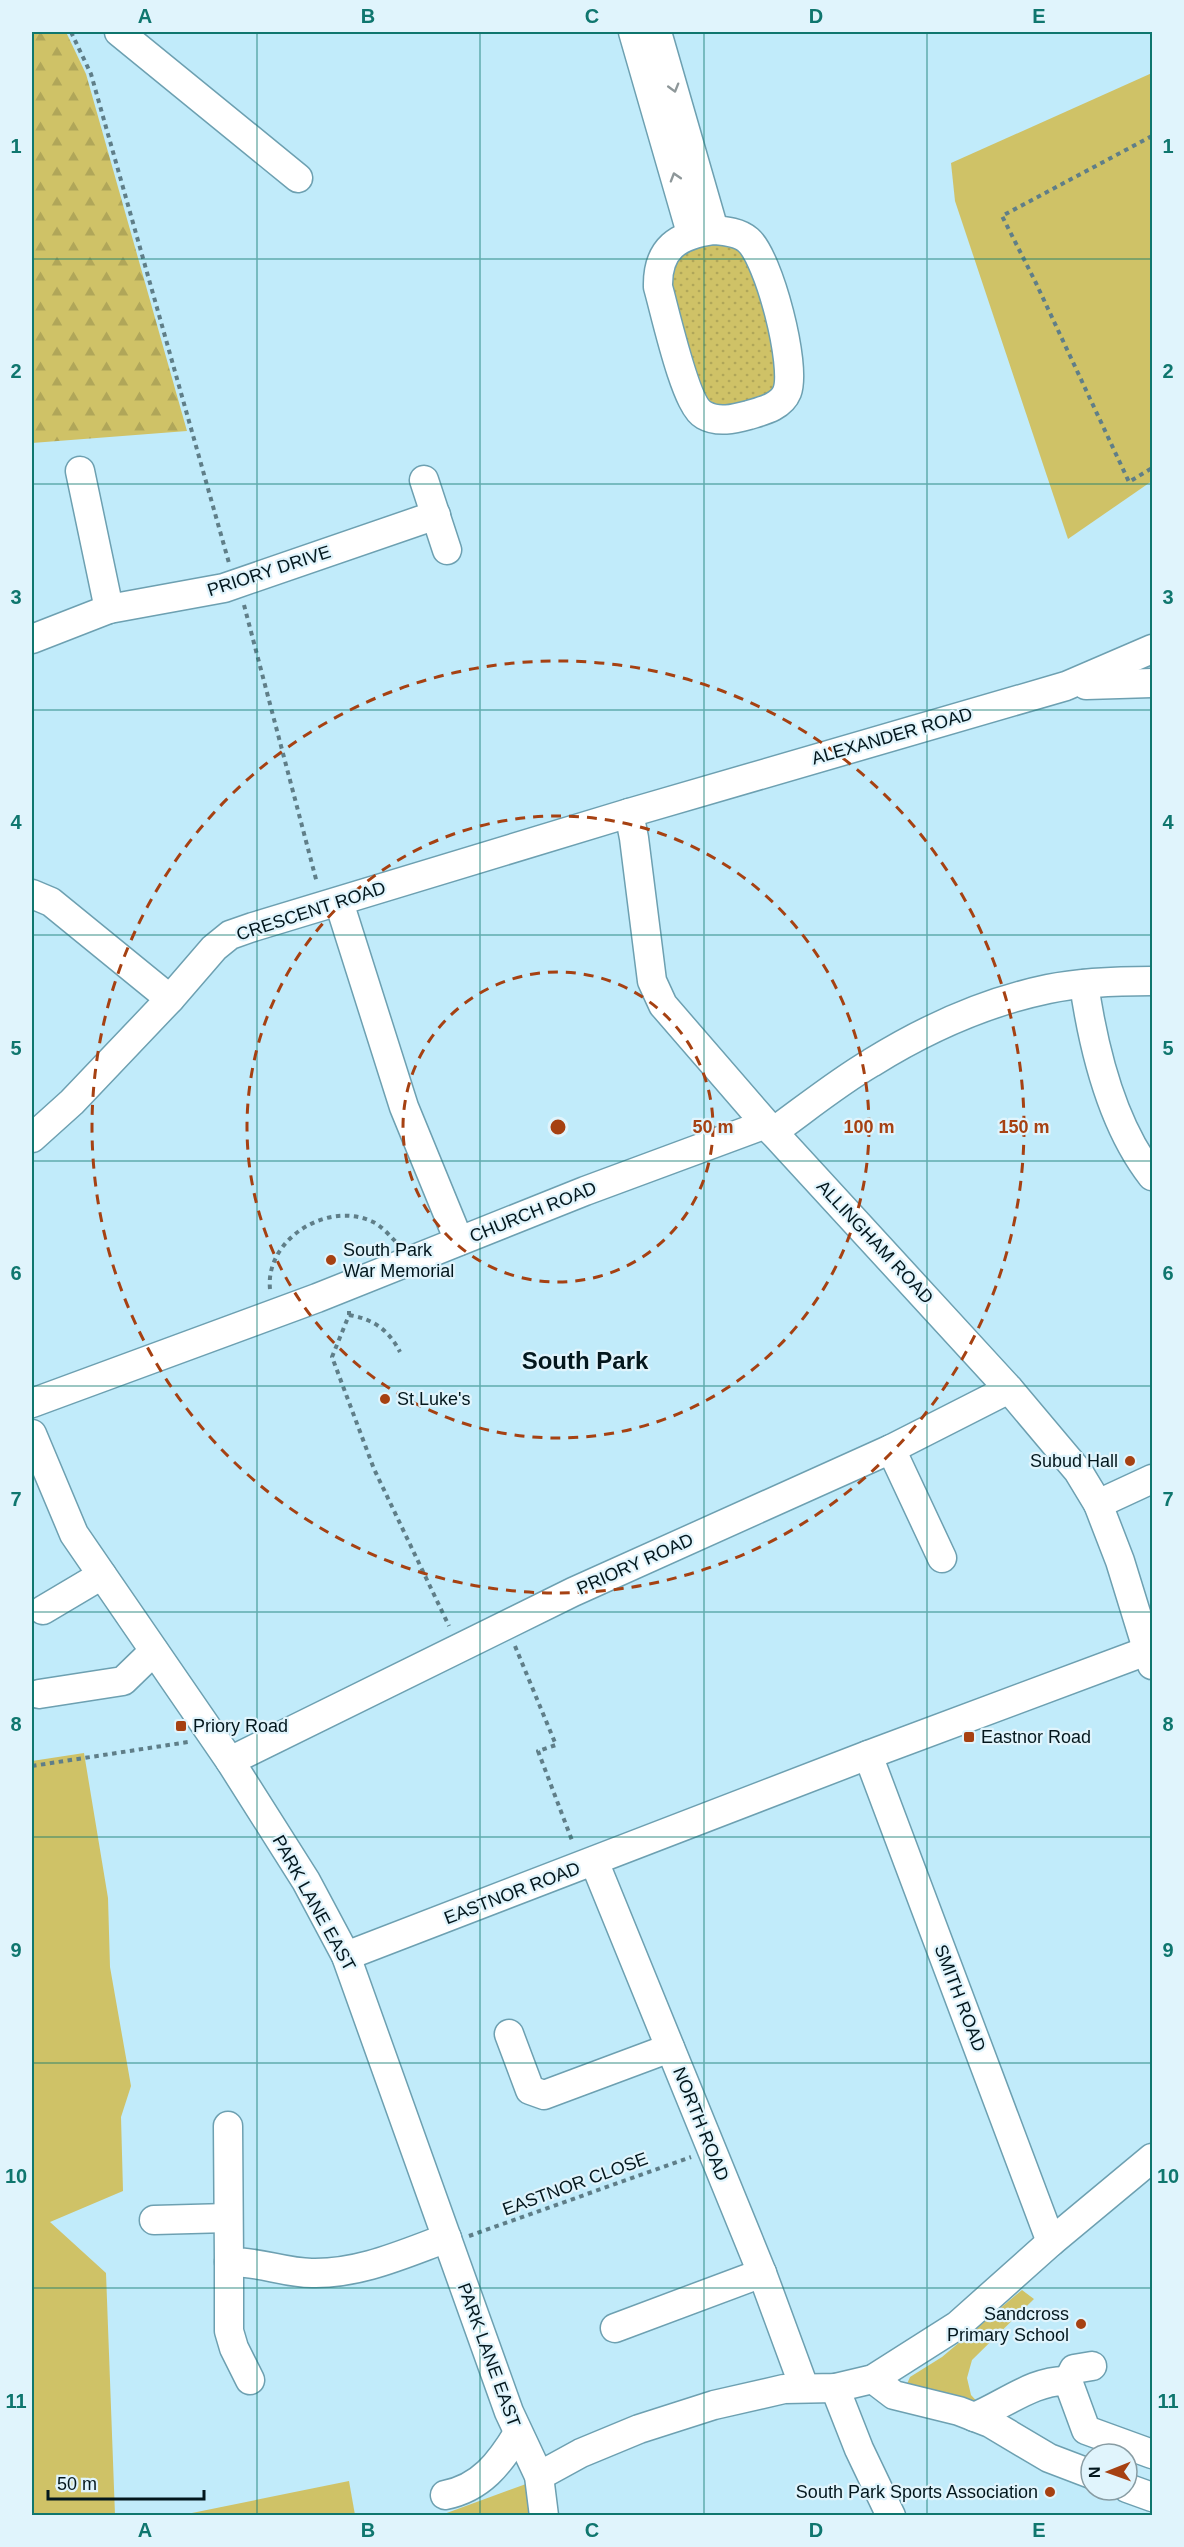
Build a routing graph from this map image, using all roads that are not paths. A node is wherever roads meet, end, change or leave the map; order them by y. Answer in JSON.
{"nodes":[{"id":1,"x":119,"y":32,"type":"edge"},
{"id":2,"x":633,"y":32,"type":"edge"},
{"id":3,"x":657,"y":32,"type":"edge"},
{"id":4,"x":298,"y":178,"type":"dead end"},
{"id":5,"x":703,"y":231,"type":"junction"},
{"id":6,"x":80,"y":471,"type":"dead end"},
{"id":7,"x":424,"y":480,"type":"dead end"},
{"id":8,"x":436,"y":516,"type":"junction"},
{"id":9,"x":447,"y":550,"type":"dead end"},
{"id":10,"x":109,"y":609,"type":"junction"},
{"id":11,"x":32,"y":639,"type":"edge"},
{"id":12,"x":1152,"y":649,"type":"edge"},
{"id":13,"x":1152,"y":684,"type":"edge"},
{"id":14,"x":1066,"y":686,"type":"junction"},
{"id":15,"x":628,"y":813,"type":"junction"},
{"id":16,"x":32,"y":894,"type":"edge"},
{"id":17,"x":331,"y":904,"type":"junction"},
{"id":18,"x":1152,"y":981,"type":"edge"},
{"id":19,"x":1084,"y":984,"type":"junction"},
{"id":20,"x":170,"y":999,"type":"junction"},
{"id":21,"x":770,"y":1128,"type":"junction"},
{"id":22,"x":32,"y":1138,"type":"edge"},
{"id":23,"x":1152,"y":1176,"type":"edge"},
{"id":24,"x":459,"y":1242,"type":"junction"},
{"id":25,"x":1009,"y":1389,"type":"junction"},
{"id":26,"x":32,"y":1403,"type":"edge"},
{"id":27,"x":32,"y":1434,"type":"edge"},
{"id":28,"x":891,"y":1449,"type":"junction"},
{"id":29,"x":1152,"y":1479,"type":"edge"},
{"id":30,"x":1098,"y":1504,"type":"junction"},
{"id":31,"x":942,"y":1558,"type":"dead end"},
{"id":32,"x":102,"y":1575,"type":"junction"},
{"id":33,"x":43,"y":1610,"type":"dead end"},
{"id":34,"x":154,"y":1651,"type":"junction"},
{"id":35,"x":1151,"y":1654,"type":"edge"},
{"id":36,"x":39,"y":1694,"type":"dead end"},
{"id":37,"x":868,"y":1755,"type":"junction"},
{"id":38,"x":230,"y":1761,"type":"junction"},
{"id":39,"x":588,"y":1864,"type":"junction"},
{"id":40,"x":346,"y":1956,"type":"junction"},
{"id":41,"x":509,"y":2034,"type":"dead end"},
{"id":42,"x":670,"y":2048,"type":"junction"},
{"id":43,"x":228,"y":2126,"type":"dead end"},
{"id":44,"x":1152,"y":2158,"type":"edge"},
{"id":45,"x":228,"y":2218,"type":"junction"},
{"id":46,"x":154,"y":2220,"type":"dead end"},
{"id":47,"x":448,"y":2241,"type":"junction"},
{"id":48,"x":1051,"y":2242,"type":"junction"},
{"id":49,"x":229,"y":2262,"type":"junction"},
{"id":50,"x":762,"y":2273,"type":"junction"},
{"id":51,"x":615,"y":2328,"type":"dead end"},
{"id":52,"x":1092,"y":2366,"type":"dead end"},
{"id":53,"x":873,"y":2379,"type":"junction"},
{"id":54,"x":250,"y":2380,"type":"dead end"},
{"id":55,"x":1068,"y":2381,"type":"junction"},
{"id":56,"x":804,"y":2387,"type":"junction"},
{"id":57,"x":834,"y":2388,"type":"junction"},
{"id":58,"x":974,"y":2416,"type":"junction"},
{"id":59,"x":518,"y":2433,"type":"junction"},
{"id":60,"x":1152,"y":2454,"type":"edge"},
{"id":61,"x":1079,"y":2469,"type":"edge"},
{"id":62,"x":539,"y":2476,"type":"junction"},
{"id":63,"x":446,"y":2495,"type":"dead end"},
{"id":64,"x":544,"y":2516,"type":"edge"},
{"id":65,"x":891,"y":2516,"type":"edge"}],
"edges":[{"from":1,"to":4,"type":"street"},
{"from":5,"to":2,"type":"street","one_way":true},
{"from":3,"to":5,"type":"street","one_way":true},
{"from":5,"to":5,"type":"street"},
{"from":6,"to":10,"type":"street"},
{"from":7,"to":8,"type":"street"},
{"from":8,"to":9,"type":"street"},
{"from":8,"to":10,"type":"street","name":"PRIORY DRIVE"},
{"from":10,"to":11,"type":"street","name":"PRIORY DRIVE"},
{"from":12,"to":14,"type":"street","name":"ALEXANDER ROAD"},
{"from":13,"to":14,"type":"street"},
{"from":14,"to":15,"type":"street","name":"ALEXANDER ROAD"},
{"from":15,"to":17,"type":"street","name":"CRESCENT ROAD"},
{"from":15,"to":21,"type":"street","name":"ALLINGHAM ROAD"},
{"from":16,"to":20,"type":"street"},
{"from":17,"to":20,"type":"street","name":"CRESCENT ROAD"},
{"from":17,"to":24,"type":"street"},
{"from":18,"to":19,"type":"street","name":"CHURCH ROAD"},
{"from":19,"to":21,"type":"street","name":"CHURCH ROAD"},
{"from":19,"to":23,"type":"street"},
{"from":20,"to":22,"type":"street","name":"CRESCENT ROAD"},
{"from":21,"to":24,"type":"street","name":"CHURCH ROAD"},
{"from":21,"to":25,"type":"street","name":"ALLINGHAM ROAD"},
{"from":24,"to":26,"type":"street","name":"CHURCH ROAD"},
{"from":25,"to":28,"type":"street","name":"PRIORY ROAD"},
{"from":25,"to":30,"type":"street","name":"ALLINGHAM ROAD"},
{"from":27,"to":32,"type":"street","name":"PARK LANE EAST"},
{"from":28,"to":31,"type":"street"},
{"from":28,"to":38,"type":"street","name":"PRIORY ROAD"},
{"from":29,"to":30,"type":"street"},
{"from":30,"to":35,"type":"street","name":"ALLINGHAM ROAD"},
{"from":32,"to":33,"type":"street"},
{"from":32,"to":34,"type":"street","name":"PARK LANE EAST"},
{"from":34,"to":36,"type":"street"},
{"from":34,"to":38,"type":"street","name":"PARK LANE EAST"},
{"from":35,"to":37,"type":"street","name":"EASTNOR ROAD"},
{"from":37,"to":39,"type":"street","name":"EASTNOR ROAD"},
{"from":37,"to":48,"type":"street","name":"SMITH ROAD"},
{"from":38,"to":40,"type":"street","name":"PARK LANE EAST"},
{"from":39,"to":40,"type":"street","name":"EASTNOR ROAD"},
{"from":39,"to":42,"type":"street","name":"NORTH ROAD"},
{"from":40,"to":47,"type":"street","name":"PARK LANE EAST"},
{"from":41,"to":42,"type":"street"},
{"from":42,"to":50,"type":"street","name":"NORTH ROAD"},
{"from":43,"to":45,"type":"street"},
{"from":44,"to":48,"type":"street"},
{"from":45,"to":46,"type":"street"},
{"from":45,"to":49,"type":"street"},
{"from":47,"to":49,"type":"street"},
{"from":47,"to":59,"type":"street","name":"PARK LANE EAST"},
{"from":48,"to":53,"type":"street"},
{"from":49,"to":54,"type":"street"},
{"from":50,"to":51,"type":"street"},
{"from":50,"to":56,"type":"street","name":"NORTH ROAD"},
{"from":52,"to":55,"type":"street"},
{"from":53,"to":57,"type":"street"},
{"from":53,"to":58,"type":"street"},
{"from":55,"to":58,"type":"street"},
{"from":55,"to":60,"type":"street"},
{"from":56,"to":57,"type":"street"},
{"from":56,"to":62,"type":"street"},
{"from":57,"to":65,"type":"street"},
{"from":58,"to":61,"type":"street"},
{"from":59,"to":62,"type":"street","name":"PARK LANE EAST"},
{"from":59,"to":63,"type":"street"},
{"from":62,"to":64,"type":"street","name":"PARK LANE EAST"}]}
